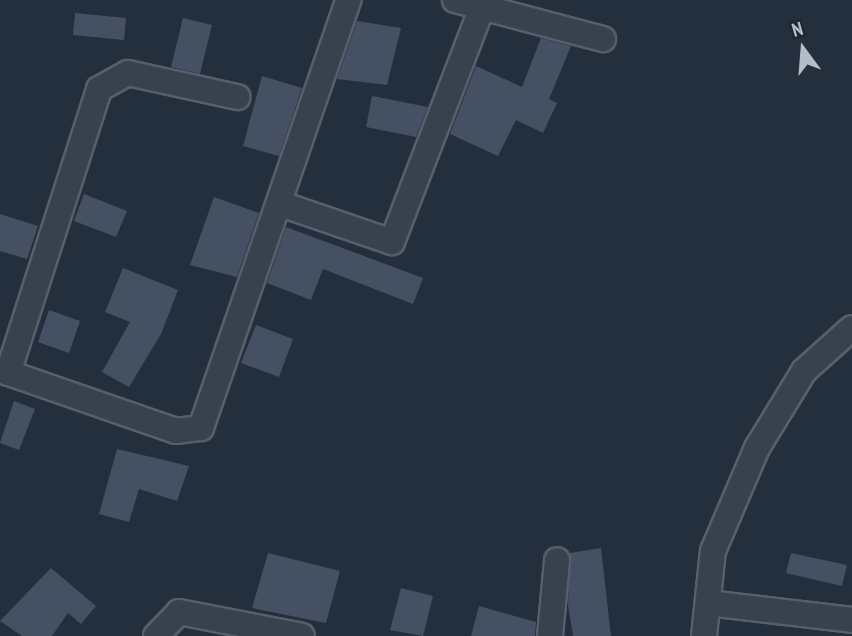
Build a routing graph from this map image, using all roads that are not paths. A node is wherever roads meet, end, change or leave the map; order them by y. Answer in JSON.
{"nodes":[{"id":1,"x":348,"y":0,"type":"edge"},
{"id":2,"x":454,"y":0,"type":"edge"},
{"id":3,"x":483,"y":4,"type":"edge"},
{"id":4,"x":603,"y":40,"type":"dead end"},
{"id":5,"x":237,"y":97,"type":"dead end"},
{"id":6,"x":281,"y":204,"type":"junction"},
{"id":7,"x":852,"y":328,"type":"edge"},
{"id":8,"x":4,"y":371,"type":"edge"},
{"id":9,"x":557,"y":560,"type":"dead end"},
{"id":10,"x":708,"y":603,"type":"junction"},
{"id":11,"x":852,"y":620,"type":"edge"},
{"id":12,"x":156,"y":636,"type":"edge"},
{"id":13,"x":302,"y":636,"type":"edge"},
{"id":14,"x":550,"y":636,"type":"edge"},
{"id":15,"x":705,"y":636,"type":"edge"}],
"edges":[{"from":1,"to":6,"type":"street"},
{"from":2,"to":3,"type":"street"},
{"from":3,"to":4,"type":"street"},
{"from":3,"to":6,"type":"street"},
{"from":5,"to":8,"type":"street"},
{"from":6,"to":8,"type":"street"},
{"from":7,"to":10,"type":"street"},
{"from":9,"to":14,"type":"street"},
{"from":10,"to":11,"type":"street"},
{"from":10,"to":15,"type":"street"},
{"from":12,"to":13,"type":"street"}]}
